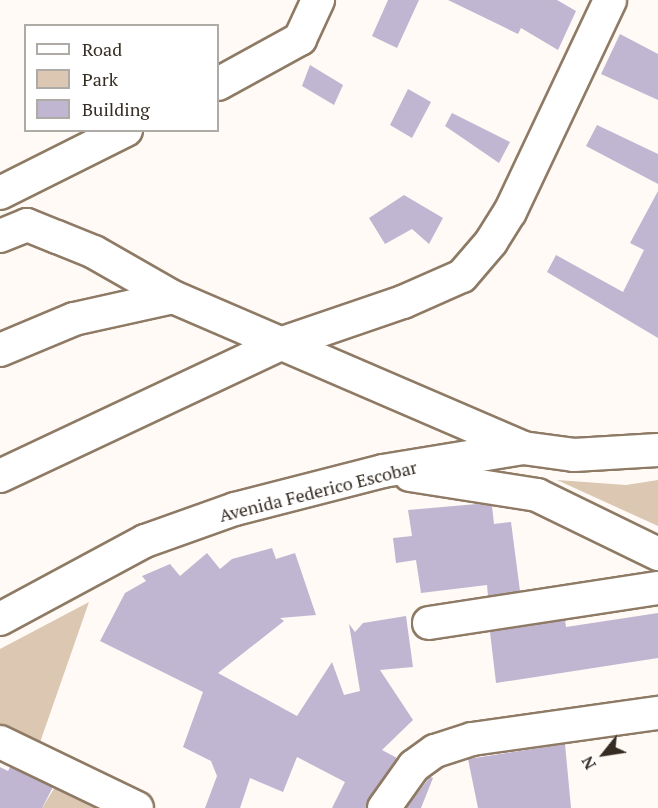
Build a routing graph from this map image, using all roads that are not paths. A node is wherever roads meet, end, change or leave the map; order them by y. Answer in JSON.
{"nodes":[{"id":1,"x":318,"y":0,"type":"edge"},
{"id":2,"x":610,"y":0,"type":"edge"},
{"id":3,"x":219,"y":83,"type":"edge"},
{"id":4,"x":122,"y":132,"type":"edge"},
{"id":5,"x":0,"y":193,"type":"edge"},
{"id":6,"x":0,"y":236,"type":"edge"},
{"id":7,"x":172,"y":297,"type":"junction"},
{"id":8,"x":284,"y":343,"type":"junction"},
{"id":9,"x":0,"y":350,"type":"edge"},
{"id":10,"x":523,"y":448,"type":"junction"},
{"id":11,"x":658,"y":450,"type":"edge"},
{"id":12,"x":383,"y":471,"type":"junction"},
{"id":13,"x":0,"y":476,"type":"edge"},
{"id":14,"x":658,"y":554,"type":"edge"},
{"id":15,"x":658,"y":588,"type":"edge"},
{"id":16,"x":0,"y":619,"type":"edge"},
{"id":17,"x":429,"y":623,"type":"dead end"},
{"id":18,"x":658,"y":713,"type":"edge"},
{"id":19,"x":0,"y":742,"type":"edge"},
{"id":20,"x":136,"y":808,"type":"edge"},
{"id":21,"x":384,"y":808,"type":"edge"}],
"edges":[{"from":1,"to":3,"type":"street"},
{"from":2,"to":8,"type":"street"},
{"from":4,"to":5,"type":"street"},
{"from":6,"to":7,"type":"street"},
{"from":7,"to":8,"type":"street"},
{"from":7,"to":9,"type":"street"},
{"from":8,"to":10,"type":"street"},
{"from":8,"to":13,"type":"street"},
{"from":10,"to":11,"type":"street","name":"Avenida Federico Escobar"},
{"from":10,"to":12,"type":"street","name":"Avenida Federico Escobar"},
{"from":12,"to":14,"type":"street"},
{"from":12,"to":16,"type":"street","name":"Avenida Federico Escobar"},
{"from":15,"to":17,"type":"street"},
{"from":18,"to":21,"type":"street"},
{"from":19,"to":20,"type":"street"}]}
